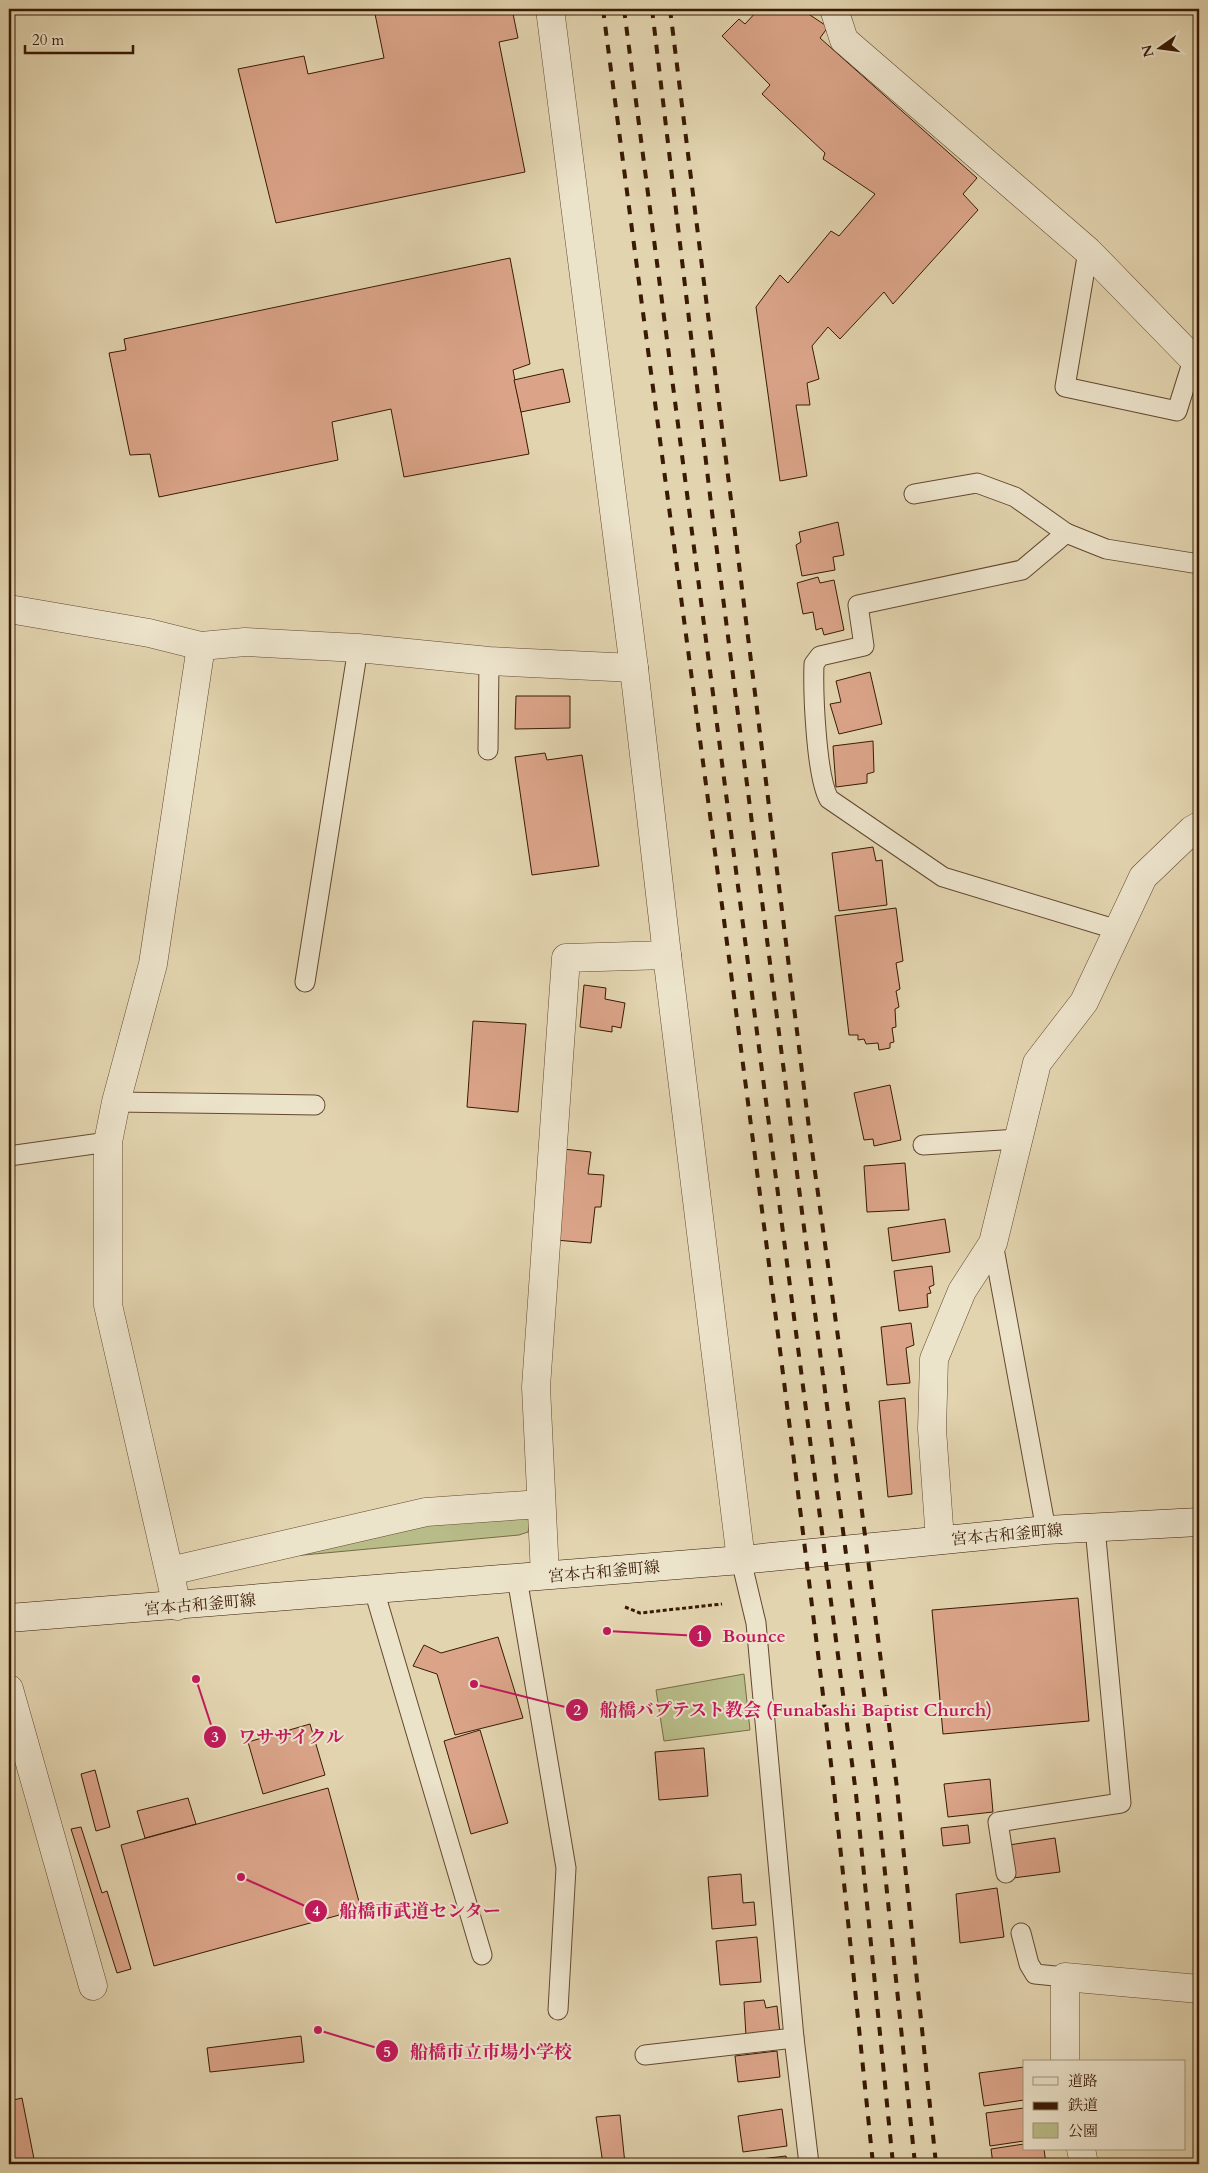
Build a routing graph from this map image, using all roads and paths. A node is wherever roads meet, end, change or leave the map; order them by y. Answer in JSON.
{"nodes":[{"id":1,"x":550,"y":9,"type":"edge"},
{"id":2,"x":834,"y":9,"type":"edge"},
{"id":3,"x":1088,"y":251,"type":"junction"},
{"id":4,"x":1196,"y":362,"type":"edge"},
{"id":5,"x":914,"y":494,"type":"dead end"},
{"id":6,"x":1066,"y":533,"type":"junction"},
{"id":7,"x":1199,"y":564,"type":"edge"},
{"id":8,"x":9,"y":609,"type":"edge"},
{"id":9,"x":201,"y":646,"type":"junction"},
{"id":10,"x":358,"y":648,"type":"junction"},
{"id":11,"x":489,"y":661,"type":"junction"},
{"id":12,"x":634,"y":668,"type":"junction"},
{"id":13,"x":488,"y":750,"type":"dead end"},
{"id":14,"x":1199,"y":826,"type":"edge"},
{"id":15,"x":1118,"y":930,"type":"junction"},
{"id":16,"x":667,"y":955,"type":"junction"},
{"id":17,"x":305,"y":982,"type":"dead end"},
{"id":18,"x":116,"y":1102,"type":"junction"},
{"id":19,"x":315,"y":1106,"type":"dead end"},
{"id":20,"x":1018,"y":1139,"type":"junction"},
{"id":21,"x":108,"y":1142,"type":"junction"},
{"id":22,"x":923,"y":1146,"type":"dead end"},
{"id":23,"x":9,"y":1156,"type":"edge"},
{"id":24,"x":993,"y":1243,"type":"junction"},
{"id":25,"x":541,"y":1504,"type":"junction"},
{"id":26,"x":1199,"y":1522,"type":"edge"},
{"id":27,"x":1095,"y":1528,"type":"junction"},
{"id":28,"x":1046,"y":1530,"type":"junction"},
{"id":29,"x":940,"y":1540,"type":"junction"},
{"id":30,"x":741,"y":1560,"type":"junction"},
{"id":31,"x":170,"y":1571,"type":"junction"},
{"id":32,"x":545,"y":1575,"type":"junction"},
{"id":33,"x":517,"y":1578,"type":"junction"},
{"id":34,"x":374,"y":1590,"type":"junction"},
{"id":35,"x":715,"y":1604,"type":"dead end"},
{"id":36,"x":178,"y":1606,"type":"junction"},
{"id":37,"x":625,"y":1607,"type":"dead end"},
{"id":38,"x":9,"y":1618,"type":"edge"},
{"id":39,"x":9,"y":1689,"type":"edge"},
{"id":40,"x":1006,"y":1873,"type":"dead end"},
{"id":41,"x":1021,"y":1933,"type":"dead end"},
{"id":42,"x":482,"y":1954,"type":"dead end"},
{"id":43,"x":1065,"y":1977,"type":"junction"},
{"id":44,"x":93,"y":1986,"type":"dead end"},
{"id":45,"x":1199,"y":1989,"type":"edge"},
{"id":46,"x":558,"y":2010,"type":"dead end"},
{"id":47,"x":794,"y":2038,"type":"junction"},
{"id":48,"x":645,"y":2055,"type":"dead end"},
{"id":49,"x":1065,"y":2060,"type":"edge"},
{"id":50,"x":1081,"y":2150,"type":"edge"},
{"id":51,"x":809,"y":2164,"type":"edge"},
{"id":52,"x":1084,"y":2164,"type":"edge"}],
"edges":[{"from":1,"to":12,"type":"street"},
{"from":2,"to":3,"type":"street"},
{"from":3,"to":4,"type":"street"},
{"from":3,"to":4,"type":"lane"},
{"from":5,"to":6,"type":"lane"},
{"from":6,"to":7,"type":"lane"},
{"from":6,"to":15,"type":"lane"},
{"from":8,"to":9,"type":"street"},
{"from":9,"to":10,"type":"street"},
{"from":9,"to":18,"type":"street"},
{"from":10,"to":11,"type":"street"},
{"from":10,"to":17,"type":"lane"},
{"from":11,"to":12,"type":"street"},
{"from":11,"to":13,"type":"lane"},
{"from":12,"to":16,"type":"street"},
{"from":14,"to":15,"type":"street"},
{"from":15,"to":20,"type":"street"},
{"from":16,"to":25,"type":"street"},
{"from":16,"to":30,"type":"street"},
{"from":18,"to":19,"type":"lane"},
{"from":18,"to":21,"type":"street"},
{"from":20,"to":22,"type":"lane"},
{"from":20,"to":24,"type":"street"},
{"from":21,"to":23,"type":"lane"},
{"from":21,"to":31,"type":"street"},
{"from":24,"to":28,"type":"lane"},
{"from":24,"to":29,"type":"street"},
{"from":25,"to":31,"type":"street"},
{"from":25,"to":32,"type":"street"},
{"from":26,"to":27,"type":"street","name":"宮本古和釜町線"},
{"from":27,"to":28,"type":"street","name":"宮本古和釜町線"},
{"from":27,"to":40,"type":"lane"},
{"from":28,"to":29,"type":"street","name":"宮本古和釜町線"},
{"from":29,"to":30,"type":"street","name":"宮本古和釜町線"},
{"from":30,"to":32,"type":"street","name":"宮本古和釜町線"},
{"from":30,"to":47,"type":"lane"},
{"from":31,"to":36,"type":"street"},
{"from":32,"to":33,"type":"street","name":"宮本古和釜町線"},
{"from":33,"to":34,"type":"street","name":"宮本古和釜町線"},
{"from":33,"to":46,"type":"lane"},
{"from":34,"to":36,"type":"street","name":"宮本古和釜町線"},
{"from":34,"to":42,"type":"lane"},
{"from":35,"to":37,"type":"path"},
{"from":36,"to":38,"type":"street","name":"宮本古和釜町線"},
{"from":39,"to":44,"type":"street"},
{"from":41,"to":43,"type":"lane"},
{"from":43,"to":45,"type":"street"},
{"from":43,"to":49,"type":"street"},
{"from":47,"to":48,"type":"lane"},
{"from":47,"to":51,"type":"lane"},
{"from":50,"to":52,"type":"street"}]}
